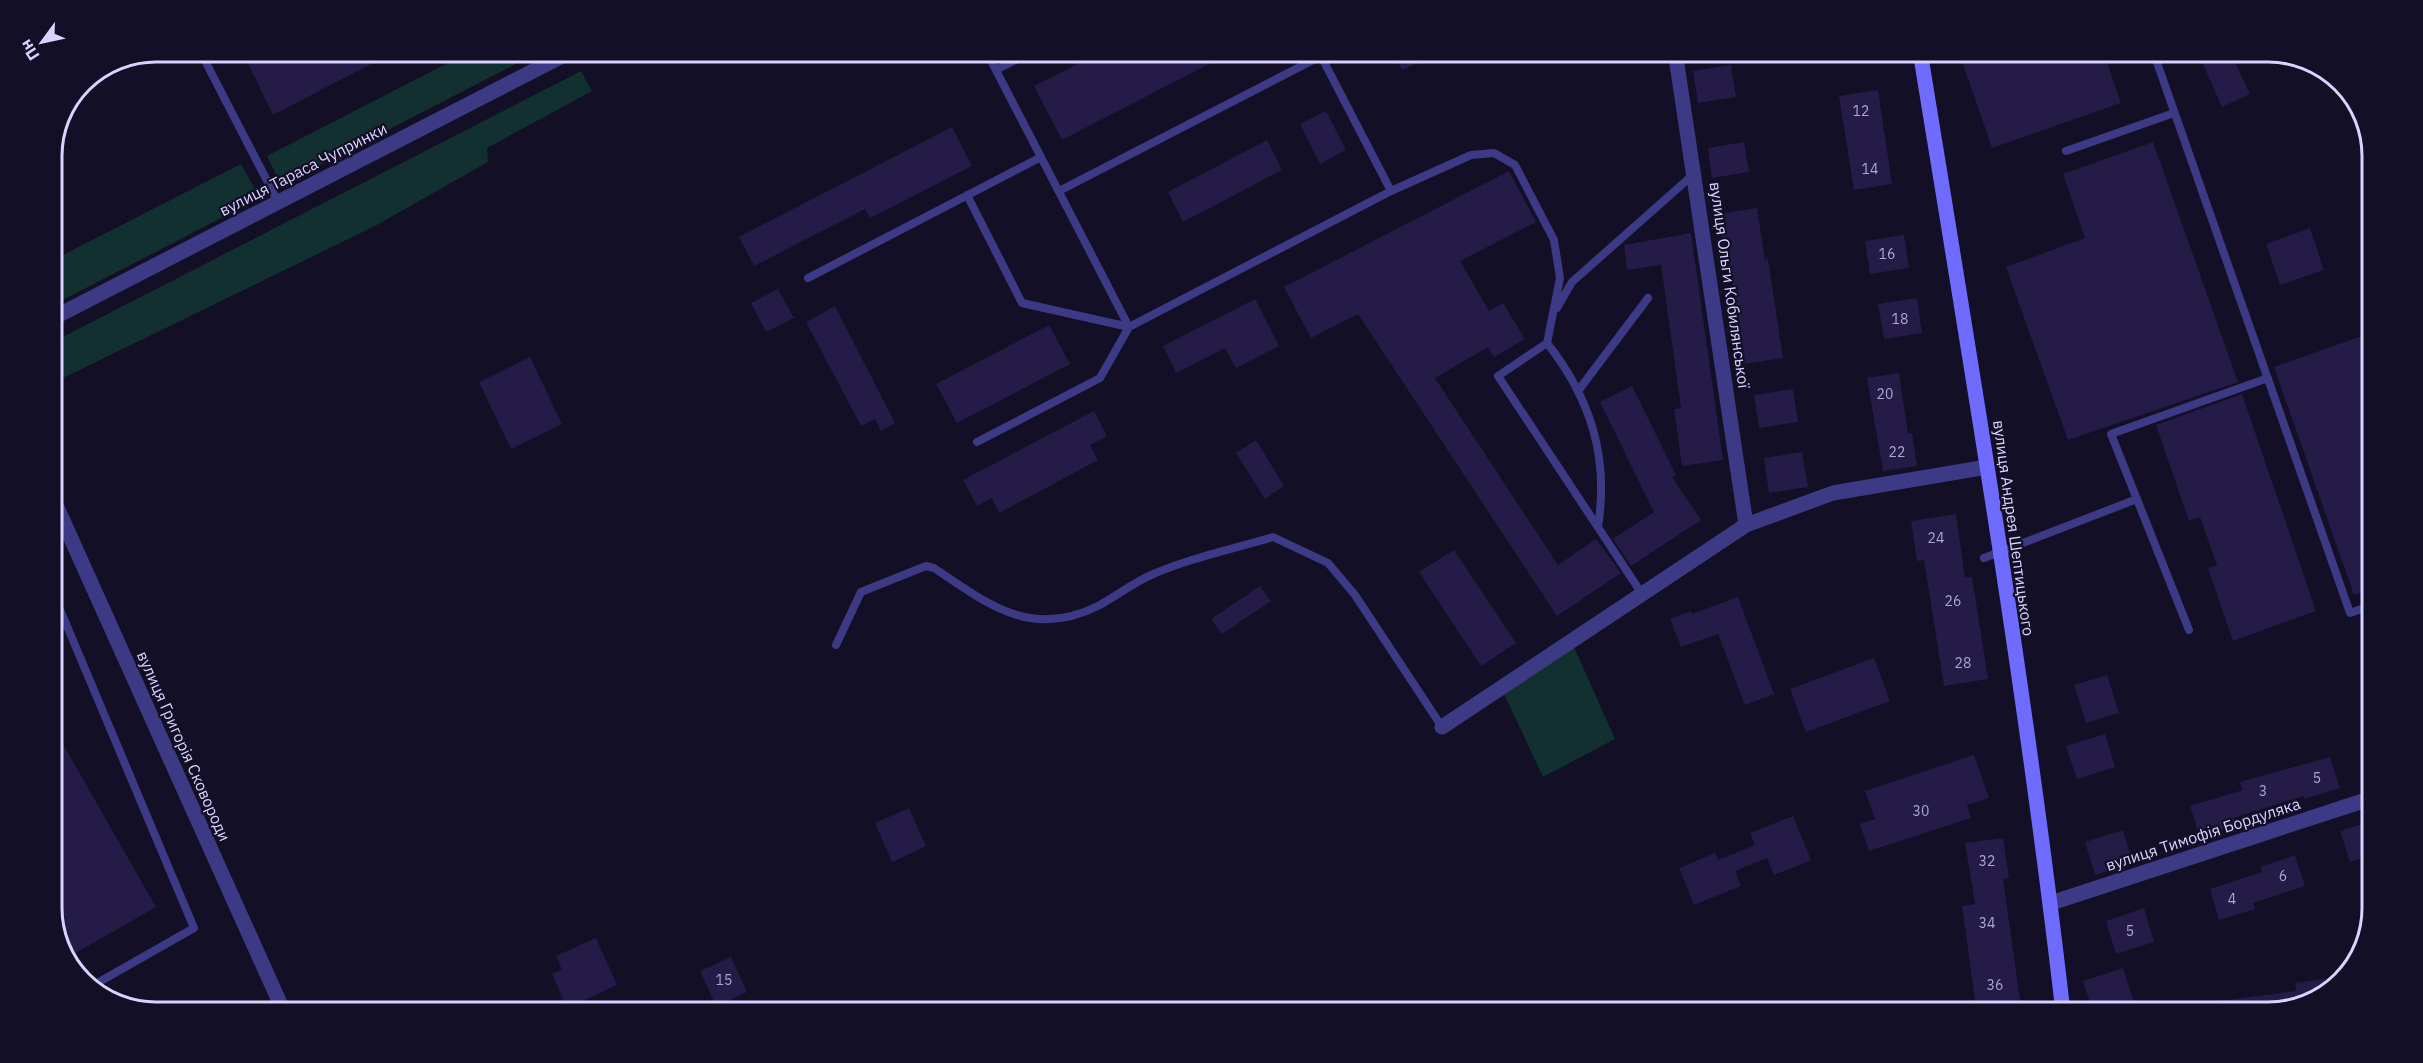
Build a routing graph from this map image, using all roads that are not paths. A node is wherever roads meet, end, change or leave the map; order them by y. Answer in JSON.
{"nodes":[{"id":1,"x":206,"y":62,"type":"edge"},
{"id":2,"x":551,"y":62,"type":"edge"},
{"id":3,"x":992,"y":62,"type":"edge"},
{"id":4,"x":1012,"y":62,"type":"edge"},
{"id":5,"x":1308,"y":62,"type":"edge"},
{"id":6,"x":1324,"y":62,"type":"edge"},
{"id":7,"x":1677,"y":62,"type":"edge"},
{"id":8,"x":1922,"y":62,"type":"edge"},
{"id":9,"x":2156,"y":62,"type":"edge"},
{"id":10,"x":1304,"y":64,"type":"joint"},
{"id":11,"x":996,"y":70,"type":"junction"},
{"id":12,"x":2174,"y":113,"type":"junction"},
{"id":13,"x":2066,"y":151,"type":"dead end"},
{"id":14,"x":1041,"y":157,"type":"junction"},
{"id":15,"x":1695,"y":173,"type":"junction"},
{"id":16,"x":1059,"y":191,"type":"junction"},
{"id":17,"x":1391,"y":191,"type":"junction"},
{"id":18,"x":966,"y":195,"type":"junction"},
{"id":19,"x":278,"y":202,"type":"junction"},
{"id":20,"x":808,"y":278,"type":"dead end"},
{"id":21,"x":1648,"y":298,"type":"dead end"},
{"id":22,"x":62,"y":313,"type":"edge"},
{"id":23,"x":1554,"y":314,"type":"junction"},
{"id":24,"x":1129,"y":327,"type":"junction"},
{"id":25,"x":1547,"y":344,"type":"junction"},
{"id":26,"x":2268,"y":378,"type":"junction"},
{"id":27,"x":1578,"y":392,"type":"junction"},
{"id":28,"x":977,"y":442,"type":"dead end"},
{"id":29,"x":1987,"y":467,"type":"junction"},
{"id":30,"x":2137,"y":499,"type":"junction"},
{"id":31,"x":62,"y":518,"type":"edge"},
{"id":32,"x":1746,"y":525,"type":"junction"},
{"id":33,"x":1598,"y":527,"type":"junction"},
{"id":34,"x":2000,"y":552,"type":"junction"},
{"id":35,"x":1984,"y":558,"type":"dead end"},
{"id":36,"x":1642,"y":594,"type":"junction"},
{"id":37,"x":2362,"y":609,"type":"edge"},
{"id":38,"x":62,"y":614,"type":"edge"},
{"id":39,"x":2189,"y":630,"type":"dead end"},
{"id":40,"x":836,"y":645,"type":"dead end"},
{"id":41,"x":1442,"y":727,"type":"joint"},
{"id":42,"x":2362,"y":801,"type":"edge"},
{"id":43,"x":2051,"y":903,"type":"junction"},
{"id":44,"x":98,"y":982,"type":"edge"},
{"id":45,"x":280,"y":1002,"type":"edge"},
{"id":46,"x":2062,"y":1002,"type":"edge"}],
"edges":[{"from":1,"to":19,"type":"lane"},
{"from":2,"to":19,"type":"street","name":"вулиця Тараса Чупринки"},
{"from":3,"to":11,"type":"lane"},
{"from":4,"to":11,"type":"lane"},
{"from":5,"to":10,"type":"lane"},
{"from":6,"to":17,"type":"lane"},
{"from":7,"to":15,"type":"street","name":"вулиця Ольги Кобилянської"},
{"from":8,"to":29,"type":"main road","name":"вулиця Андрея Шептицького"},
{"from":9,"to":12,"type":"lane"},
{"from":10,"to":16,"type":"lane"},
{"from":11,"to":14,"type":"lane"},
{"from":12,"to":13,"type":"lane"},
{"from":12,"to":26,"type":"lane"},
{"from":14,"to":16,"type":"lane"},
{"from":14,"to":18,"type":"lane"},
{"from":15,"to":23,"type":"lane"},
{"from":15,"to":32,"type":"street","name":"вулиця Ольги Кобилянської"},
{"from":16,"to":24,"type":"lane"},
{"from":17,"to":23,"type":"lane"},
{"from":17,"to":24,"type":"lane"},
{"from":18,"to":20,"type":"lane"},
{"from":18,"to":24,"type":"lane"},
{"from":19,"to":22,"type":"street","name":"вулиця Тараса Чупринки"},
{"from":21,"to":27,"type":"lane"},
{"from":23,"to":25,"type":"lane"},
{"from":24,"to":28,"type":"lane"},
{"from":25,"to":27,"type":"lane"},
{"from":25,"to":33,"type":"lane"},
{"from":26,"to":30,"type":"lane"},
{"from":26,"to":37,"type":"lane"},
{"from":27,"to":33,"type":"lane"},
{"from":29,"to":32,"type":"street"},
{"from":29,"to":34,"type":"main road","name":"вулиця Андрея Шептицького"},
{"from":30,"to":34,"type":"lane"},
{"from":30,"to":39,"type":"lane"},
{"from":31,"to":45,"type":"street","name":"вулиця Григорія Сковороди"},
{"from":32,"to":36,"type":"street"},
{"from":33,"to":36,"type":"lane"},
{"from":34,"to":35,"type":"lane"},
{"from":34,"to":43,"type":"main road","name":"вулиця Андрея Шептицького"},
{"from":36,"to":41,"type":"street"},
{"from":38,"to":44,"type":"lane"},
{"from":40,"to":41,"type":"lane"},
{"from":42,"to":43,"type":"street","name":"вулиця Тимофія Бордуляка"},
{"from":43,"to":46,"type":"main road","name":"вулиця Андрея Шептицького"}]}
